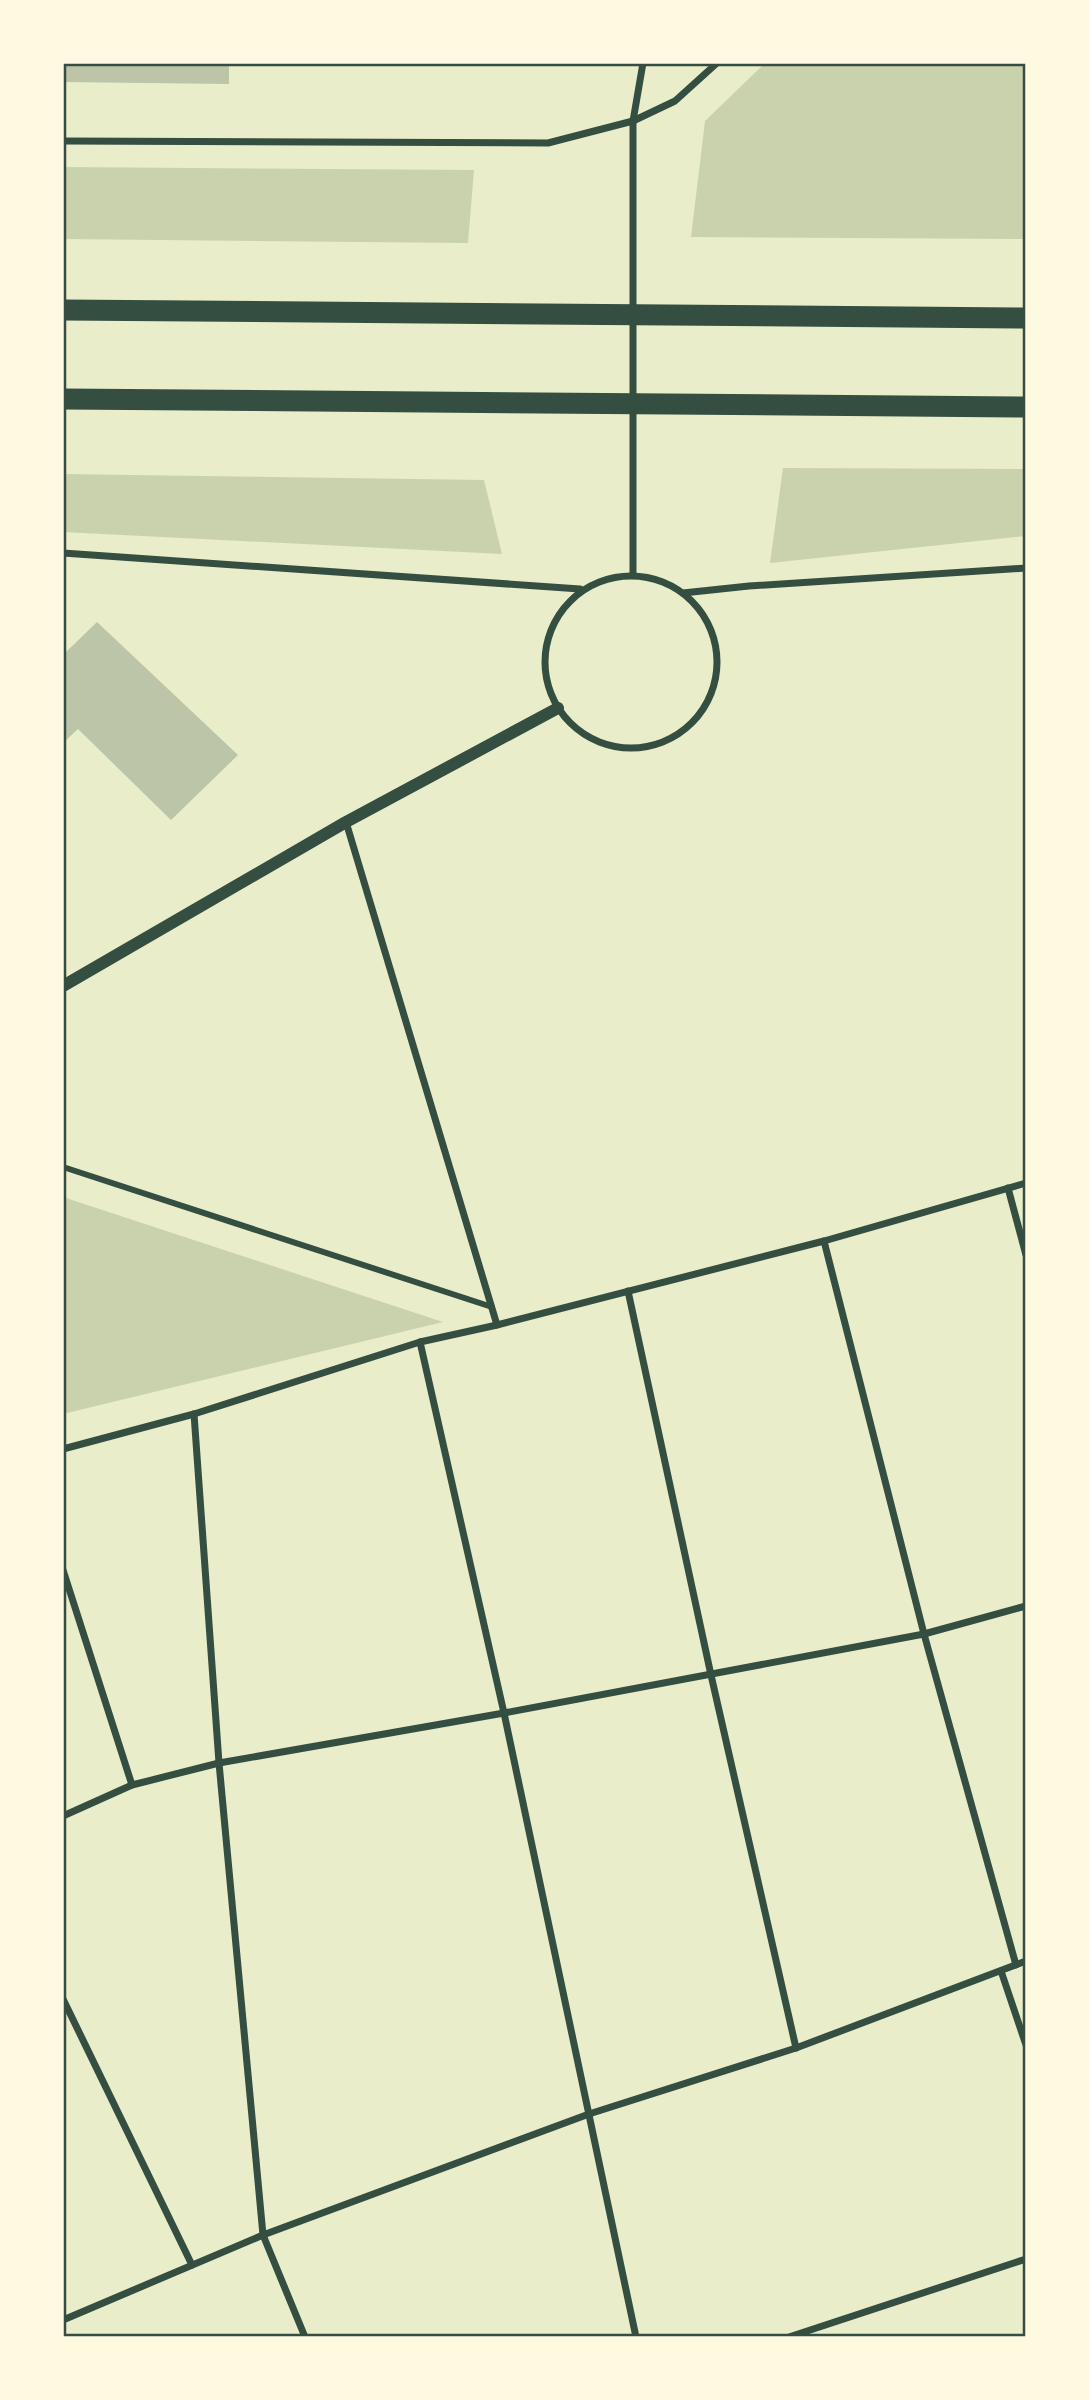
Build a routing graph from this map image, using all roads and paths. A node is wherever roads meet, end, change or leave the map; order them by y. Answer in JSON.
{"nodes":[{"id":1,"x":643,"y":63,"type":"edge"},
{"id":2,"x":717,"y":63,"type":"edge"},
{"id":3,"x":633,"y":121,"type":"junction"},
{"id":4,"x":63,"y":141,"type":"edge"},
{"id":5,"x":63,"y":310,"type":"edge"},
{"id":6,"x":1026,"y":318,"type":"edge"},
{"id":7,"x":63,"y":399,"type":"edge"},
{"id":8,"x":1026,"y":407,"type":"edge"},
{"id":9,"x":63,"y":553,"type":"edge"},
{"id":10,"x":1026,"y":568,"type":"edge"},
{"id":11,"x":633,"y":575,"type":"junction"},
{"id":12,"x":580,"y":589,"type":"junction"},
{"id":13,"x":683,"y":593,"type":"junction"},
{"id":14,"x":558,"y":708,"type":"junction"},
{"id":15,"x":346,"y":822,"type":"junction"},
{"id":16,"x":63,"y":986,"type":"edge"},
{"id":17,"x":63,"y":1167,"type":"edge"},
{"id":18,"x":1026,"y":1183,"type":"edge"},
{"id":19,"x":1009,"y":1188,"type":"junction"},
{"id":20,"x":824,"y":1241,"type":"junction"},
{"id":21,"x":1026,"y":1255,"type":"edge"},
{"id":22,"x":628,"y":1291,"type":"junction"},
{"id":23,"x":492,"y":1307,"type":"junction"},
{"id":24,"x":497,"y":1325,"type":"junction"},
{"id":25,"x":420,"y":1342,"type":"junction"},
{"id":26,"x":194,"y":1414,"type":"junction"},
{"id":27,"x":63,"y":1449,"type":"edge"},
{"id":28,"x":63,"y":1570,"type":"edge"},
{"id":29,"x":1026,"y":1606,"type":"edge"},
{"id":30,"x":924,"y":1634,"type":"junction"},
{"id":31,"x":711,"y":1675,"type":"junction"},
{"id":32,"x":504,"y":1713,"type":"junction"},
{"id":33,"x":219,"y":1763,"type":"junction"},
{"id":34,"x":132,"y":1785,"type":"junction"},
{"id":35,"x":63,"y":1816,"type":"edge"},
{"id":36,"x":1026,"y":1961,"type":"edge"},
{"id":37,"x":1016,"y":1965,"type":"junction"},
{"id":38,"x":1001,"y":1971,"type":"junction"},
{"id":39,"x":63,"y":1999,"type":"edge"},
{"id":40,"x":1026,"y":2045,"type":"edge"},
{"id":41,"x":796,"y":2048,"type":"junction"},
{"id":42,"x":589,"y":2113,"type":"junction"},
{"id":43,"x":263,"y":2235,"type":"junction"},
{"id":44,"x":1026,"y":2259,"type":"edge"},
{"id":45,"x":192,"y":2265,"type":"junction"},
{"id":46,"x":63,"y":2319,"type":"edge"},
{"id":47,"x":305,"y":2337,"type":"edge"},
{"id":48,"x":636,"y":2337,"type":"edge"},
{"id":49,"x":789,"y":2337,"type":"edge"}],
"edges":[{"from":1,"to":3,"type":"street"},
{"from":2,"to":3,"type":"street"},
{"from":3,"to":4,"type":"street"},
{"from":3,"to":11,"type":"street"},
{"from":5,"to":6,"type":"highway"},
{"from":7,"to":8,"type":"highway"},
{"from":9,"to":12,"type":"street"},
{"from":10,"to":13,"type":"street"},
{"from":11,"to":12,"type":"street"},
{"from":11,"to":13,"type":"street"},
{"from":12,"to":14,"type":"street"},
{"from":13,"to":14,"type":"street"},
{"from":14,"to":15,"type":"street"},
{"from":15,"to":16,"type":"street"},
{"from":15,"to":23,"type":"street"},
{"from":17,"to":23,"type":"street"},
{"from":18,"to":19,"type":"street"},
{"from":19,"to":20,"type":"street"},
{"from":19,"to":21,"type":"street"},
{"from":20,"to":22,"type":"street"},
{"from":20,"to":30,"type":"street"},
{"from":22,"to":24,"type":"street"},
{"from":22,"to":31,"type":"street"},
{"from":23,"to":24,"type":"street"},
{"from":24,"to":25,"type":"street"},
{"from":25,"to":26,"type":"street"},
{"from":25,"to":32,"type":"street"},
{"from":26,"to":27,"type":"street"},
{"from":26,"to":33,"type":"street"},
{"from":28,"to":34,"type":"street"},
{"from":29,"to":30,"type":"street"},
{"from":30,"to":31,"type":"street"},
{"from":30,"to":37,"type":"street"},
{"from":31,"to":32,"type":"street"},
{"from":31,"to":41,"type":"street"},
{"from":32,"to":33,"type":"street"},
{"from":32,"to":42,"type":"street"},
{"from":33,"to":34,"type":"street"},
{"from":33,"to":43,"type":"street"},
{"from":34,"to":35,"type":"street"},
{"from":36,"to":37,"type":"street"},
{"from":37,"to":38,"type":"street"},
{"from":38,"to":40,"type":"street"},
{"from":38,"to":41,"type":"street"},
{"from":39,"to":45,"type":"street"},
{"from":41,"to":42,"type":"street"},
{"from":42,"to":43,"type":"street"},
{"from":42,"to":48,"type":"street"},
{"from":43,"to":45,"type":"street"},
{"from":43,"to":47,"type":"street"},
{"from":44,"to":49,"type":"street"},
{"from":45,"to":46,"type":"street"}]}
